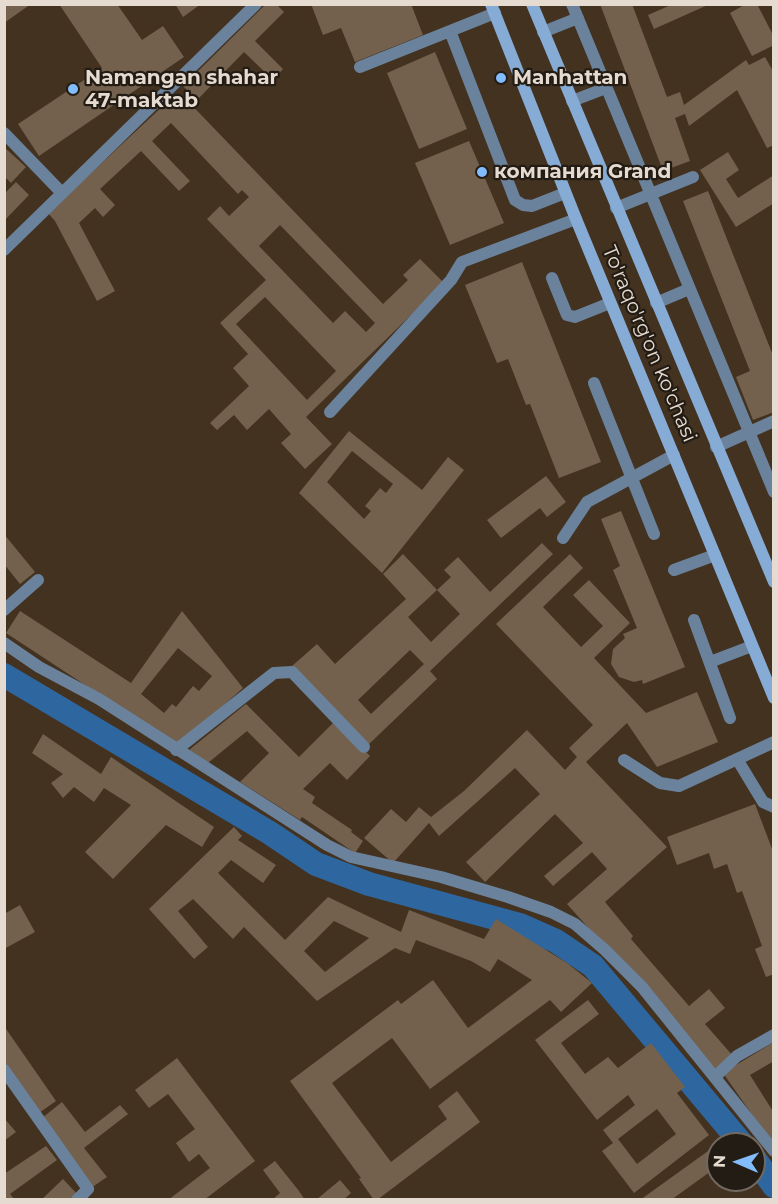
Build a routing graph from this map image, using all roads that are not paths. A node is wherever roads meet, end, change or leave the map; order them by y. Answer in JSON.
{"nodes":[{"id":1,"x":256,"y":4,"type":"edge"},
{"id":2,"x":532,"y":4,"type":"edge"},
{"id":3,"x":572,"y":4,"type":"edge"},
{"id":4,"x":493,"y":9,"type":"edge"},
{"id":5,"x":578,"y":18,"type":"junction"},
{"id":6,"x":450,"y":31,"type":"junction"},
{"id":7,"x":543,"y":32,"type":"junction"},
{"id":8,"x":360,"y":67,"type":"dead end"},
{"id":9,"x":606,"y":88,"type":"junction"},
{"id":10,"x":572,"y":102,"type":"junction"},
{"id":11,"x":4,"y":133,"type":"edge"},
{"id":12,"x":693,"y":177,"type":"dead end"},
{"id":13,"x":62,"y":193,"type":"junction"},
{"id":14,"x":565,"y":193,"type":"junction"},
{"id":15,"x":651,"y":194,"type":"junction"},
{"id":16,"x":616,"y":208,"type":"junction"},
{"id":17,"x":576,"y":219,"type":"junction"},
{"id":18,"x":4,"y":250,"type":"edge"},
{"id":19,"x":552,"y":278,"type":"dead end"},
{"id":20,"x":690,"y":289,"type":"junction"},
{"id":21,"x":610,"y":303,"type":"junction"},
{"id":22,"x":656,"y":303,"type":"junction"},
{"id":23,"x":594,"y":383,"type":"dead end"},
{"id":24,"x":330,"y":412,"type":"dead end"},
{"id":25,"x":774,"y":421,"type":"edge"},
{"id":26,"x":749,"y":433,"type":"junction"},
{"id":27,"x":716,"y":447,"type":"junction"},
{"id":28,"x":674,"y":455,"type":"junction"},
{"id":29,"x":632,"y":477,"type":"junction"},
{"id":30,"x":774,"y":492,"type":"edge"},
{"id":31,"x":654,"y":534,"type":"dead end"},
{"id":32,"x":563,"y":538,"type":"dead end"},
{"id":33,"x":715,"y":555,"type":"junction"},
{"id":34,"x":674,"y":570,"type":"dead end"},
{"id":35,"x":38,"y":580,"type":"dead end"},
{"id":36,"x":774,"y":582,"type":"edge"},
{"id":37,"x":4,"y":610,"type":"edge"},
{"id":38,"x":694,"y":620,"type":"dead end"},
{"id":39,"x":4,"y":643,"type":"edge"},
{"id":40,"x":752,"y":646,"type":"junction"},
{"id":41,"x":710,"y":662,"type":"junction"},
{"id":42,"x":774,"y":698,"type":"edge"},
{"id":43,"x":730,"y":718,"type":"dead end"},
{"id":44,"x":774,"y":742,"type":"edge"},
{"id":45,"x":364,"y":747,"type":"dead end"},
{"id":46,"x":176,"y":750,"type":"junction"},
{"id":47,"x":737,"y":759,"type":"junction"},
{"id":48,"x":624,"y":760,"type":"dead end"},
{"id":49,"x":774,"y":807,"type":"edge"},
{"id":50,"x":774,"y":1035,"type":"edge"},
{"id":51,"x":4,"y":1070,"type":"edge"},
{"id":52,"x":715,"y":1077,"type":"junction"},
{"id":53,"x":774,"y":1151,"type":"edge"},
{"id":54,"x":91,"y":1194,"type":"edge"},
{"id":55,"x":77,"y":1200,"type":"edge"}],
"edges":[{"from":1,"to":13,"type":"street"},
{"from":2,"to":7,"type":"main road","name":"To'raqo'rg'on ko'chasi"},
{"from":3,"to":5,"type":"street"},
{"from":4,"to":6,"type":"street"},
{"from":4,"to":14,"type":"main road","name":"To'raqo'rg'on ko'chasi"},
{"from":5,"to":7,"type":"street"},
{"from":5,"to":9,"type":"street"},
{"from":6,"to":8,"type":"street"},
{"from":6,"to":14,"type":"street"},
{"from":7,"to":10,"type":"main road","name":"To'raqo'rg'on ko'chasi"},
{"from":9,"to":10,"type":"street"},
{"from":9,"to":15,"type":"street"},
{"from":10,"to":16,"type":"main road","name":"To'raqo'rg'on ko'chasi"},
{"from":11,"to":13,"type":"street"},
{"from":12,"to":15,"type":"street"},
{"from":13,"to":18,"type":"street"},
{"from":14,"to":17,"type":"main road","name":"To'raqo'rg'on ko'chasi"},
{"from":15,"to":16,"type":"street"},
{"from":15,"to":20,"type":"street"},
{"from":16,"to":22,"type":"main road","name":"To'raqo'rg'on ko'chasi"},
{"from":17,"to":21,"type":"main road","name":"To'raqo'rg'on ko'chasi"},
{"from":17,"to":24,"type":"street"},
{"from":19,"to":21,"type":"street"},
{"from":20,"to":22,"type":"street"},
{"from":20,"to":26,"type":"street"},
{"from":21,"to":28,"type":"main road","name":"To'raqo'rg'on ko'chasi"},
{"from":22,"to":27,"type":"main road","name":"To'raqo'rg'on ko'chasi"},
{"from":23,"to":29,"type":"street"},
{"from":25,"to":26,"type":"street"},
{"from":26,"to":27,"type":"street"},
{"from":26,"to":30,"type":"street"},
{"from":27,"to":36,"type":"main road","name":"To'raqo'rg'on ko'chasi"},
{"from":28,"to":29,"type":"street"},
{"from":28,"to":33,"type":"main road","name":"To'raqo'rg'on ko'chasi"},
{"from":29,"to":31,"type":"street"},
{"from":29,"to":32,"type":"street"},
{"from":33,"to":34,"type":"street"},
{"from":33,"to":40,"type":"main road","name":"To'raqo'rg'on ko'chasi"},
{"from":35,"to":37,"type":"street"},
{"from":38,"to":41,"type":"street"},
{"from":39,"to":46,"type":"street"},
{"from":40,"to":41,"type":"street"},
{"from":40,"to":42,"type":"main road","name":"To'raqo'rg'on ko'chasi"},
{"from":41,"to":43,"type":"street"},
{"from":44,"to":47,"type":"street"},
{"from":45,"to":46,"type":"street"},
{"from":46,"to":52,"type":"street"},
{"from":47,"to":48,"type":"street"},
{"from":47,"to":49,"type":"street"},
{"from":50,"to":52,"type":"street"},
{"from":51,"to":54,"type":"street"},
{"from":52,"to":53,"type":"street"},
{"from":54,"to":55,"type":"street"}]}
